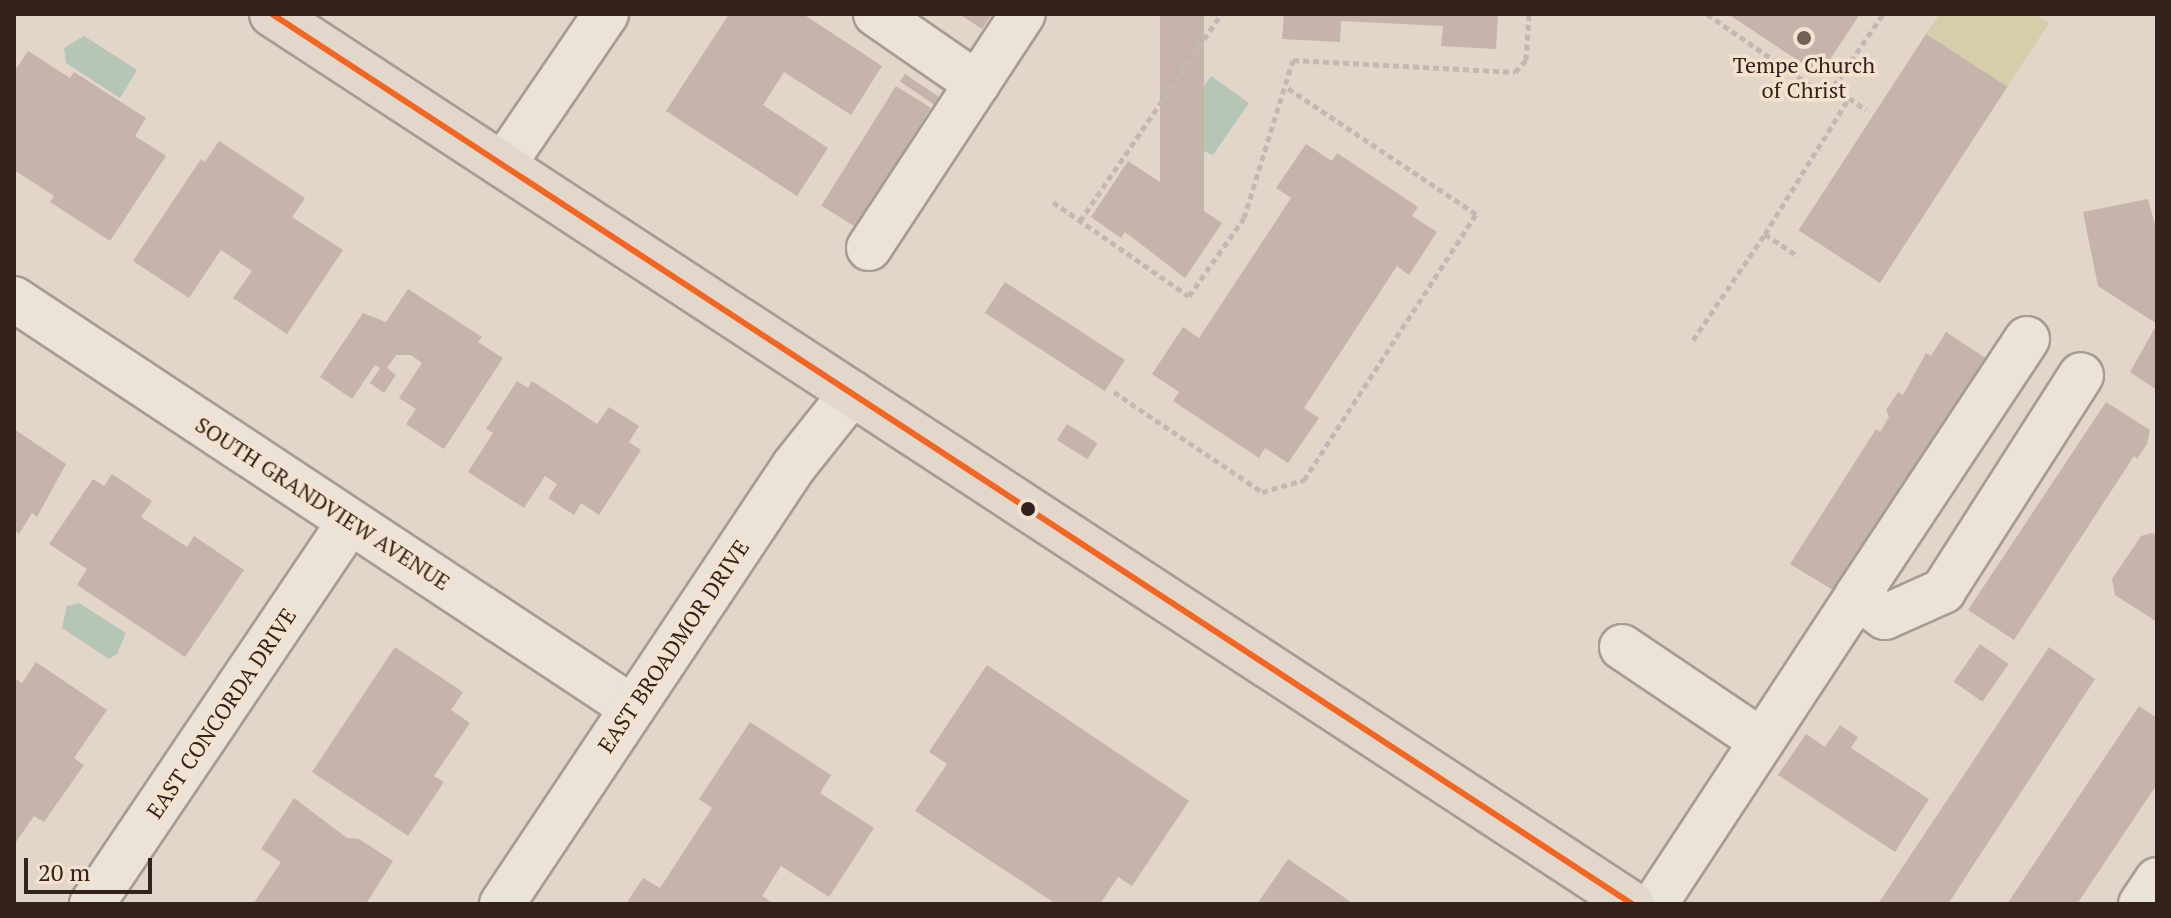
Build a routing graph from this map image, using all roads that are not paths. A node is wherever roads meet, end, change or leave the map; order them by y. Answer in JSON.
{"nodes":[{"id":1,"x":272,"y":14,"type":"edge"},
{"id":2,"x":606,"y":14,"type":"edge"},
{"id":3,"x":876,"y":14,"type":"edge"},
{"id":4,"x":1023,"y":14,"type":"edge"},
{"id":5,"x":977,"y":84,"type":"junction"},
{"id":6,"x":503,"y":165,"type":"junction"},
{"id":7,"x":869,"y":248,"type":"dead end"},
{"id":8,"x":14,"y":299,"type":"edge"},
{"id":9,"x":2027,"y":339,"type":"dead end"},
{"id":10,"x":2081,"y":375,"type":"dead end"},
{"id":11,"x":852,"y":393,"type":"junction"},
{"id":12,"x":350,"y":522,"type":"junction"},
{"id":13,"x":1857,"y":596,"type":"junction"},
{"id":14,"x":1622,"y":647,"type":"dead end"},
{"id":15,"x":631,"y":707,"type":"junction"},
{"id":16,"x":1760,"y":740,"type":"junction"},
{"id":17,"x":2157,"y":880,"type":"edge"},
{"id":18,"x":92,"y":904,"type":"edge"},
{"id":19,"x":502,"y":904,"type":"edge"},
{"id":20,"x":1632,"y":904,"type":"edge"},
{"id":21,"x":1655,"y":904,"type":"edge"},
{"id":22,"x":2141,"y":904,"type":"edge"}],
"edges":[{"from":1,"to":6,"type":"main road"},
{"from":2,"to":6,"type":"street"},
{"from":3,"to":5,"type":"street"},
{"from":4,"to":5,"type":"street"},
{"from":5,"to":7,"type":"street"},
{"from":6,"to":11,"type":"main road"},
{"from":8,"to":12,"type":"street","name":"SOUTH GRANDVIEW AVENUE"},
{"from":9,"to":13,"type":"street"},
{"from":10,"to":13,"type":"street"},
{"from":11,"to":15,"type":"street","name":"EAST BROADMOR DRIVE"},
{"from":11,"to":20,"type":"main road"},
{"from":12,"to":15,"type":"street","name":"SOUTH GRANDVIEW AVENUE"},
{"from":12,"to":18,"type":"street","name":"EAST CONCORDA DRIVE"},
{"from":13,"to":16,"type":"street"},
{"from":14,"to":16,"type":"street"},
{"from":15,"to":19,"type":"street","name":"EAST BROADMOR DRIVE"},
{"from":16,"to":21,"type":"street"},
{"from":17,"to":22,"type":"street"}]}
